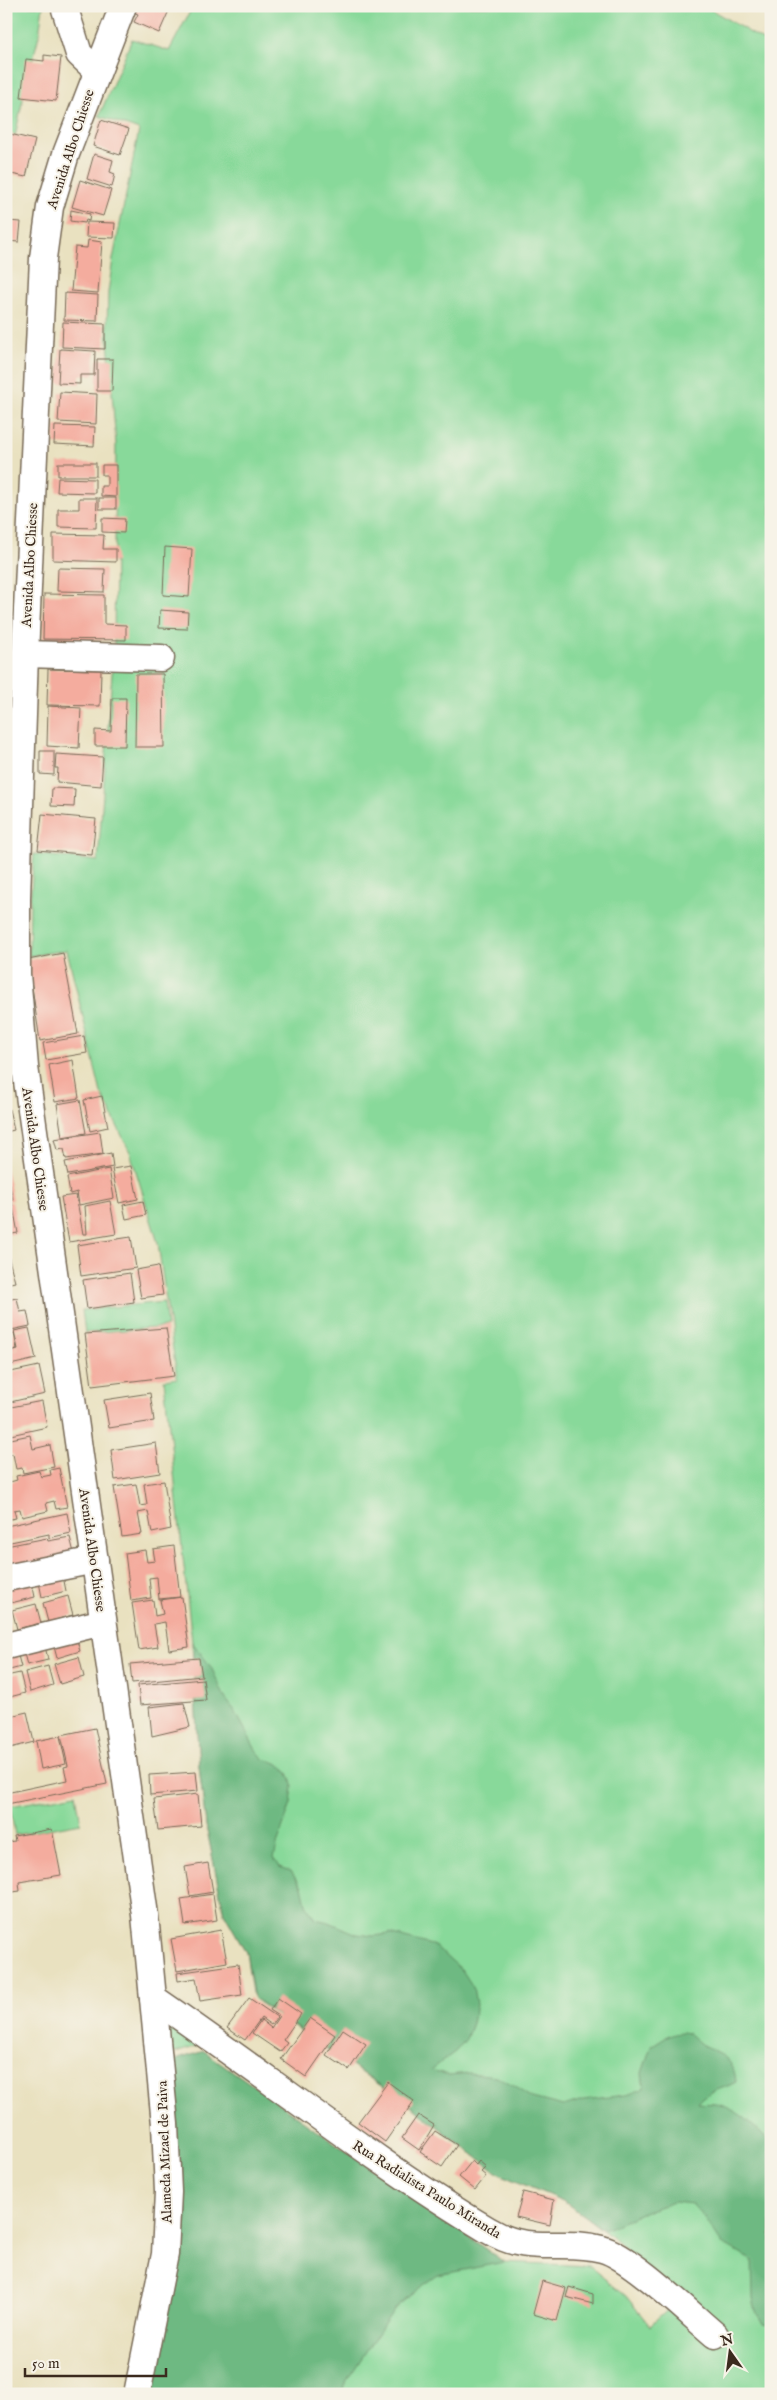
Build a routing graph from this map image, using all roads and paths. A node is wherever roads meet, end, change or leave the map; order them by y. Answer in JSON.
{"nodes":[{"id":1,"x":64,"y":6,"type":"edge"},
{"id":2,"x":123,"y":6,"type":"edge"},
{"id":3,"x":96,"y":70,"type":"junction"},
{"id":4,"x":24,"y":654,"type":"junction"},
{"id":5,"x":162,"y":658,"type":"dead end"},
{"id":6,"x":95,"y":1560,"type":"junction"},
{"id":7,"x":6,"y":1578,"type":"edge"},
{"id":8,"x":103,"y":1622,"type":"junction"},
{"id":9,"x":6,"y":1646,"type":"edge"},
{"id":10,"x":153,"y":1998,"type":"junction"},
{"id":11,"x":715,"y":2336,"type":"dead end"},
{"id":12,"x":137,"y":2394,"type":"edge"}],
"edges":[{"from":1,"to":3,"type":"street"},
{"from":2,"to":3,"type":"street","name":"Avenida Albo Chiesse"},
{"from":3,"to":4,"type":"street","name":"Avenida Albo Chiesse"},
{"from":4,"to":5,"type":"street"},
{"from":4,"to":6,"type":"street","name":"Avenida Albo Chiesse"},
{"from":6,"to":7,"type":"street"},
{"from":6,"to":8,"type":"street","name":"Avenida Albo Chiesse"},
{"from":8,"to":9,"type":"street"},
{"from":8,"to":10,"type":"street","name":"Avenida Albo Chiesse"},
{"from":10,"to":11,"type":"street","name":"Rua Radialista Paulo Miranda"},
{"from":10,"to":12,"type":"street","name":"Alameda Mizael de Paiva"}]}
